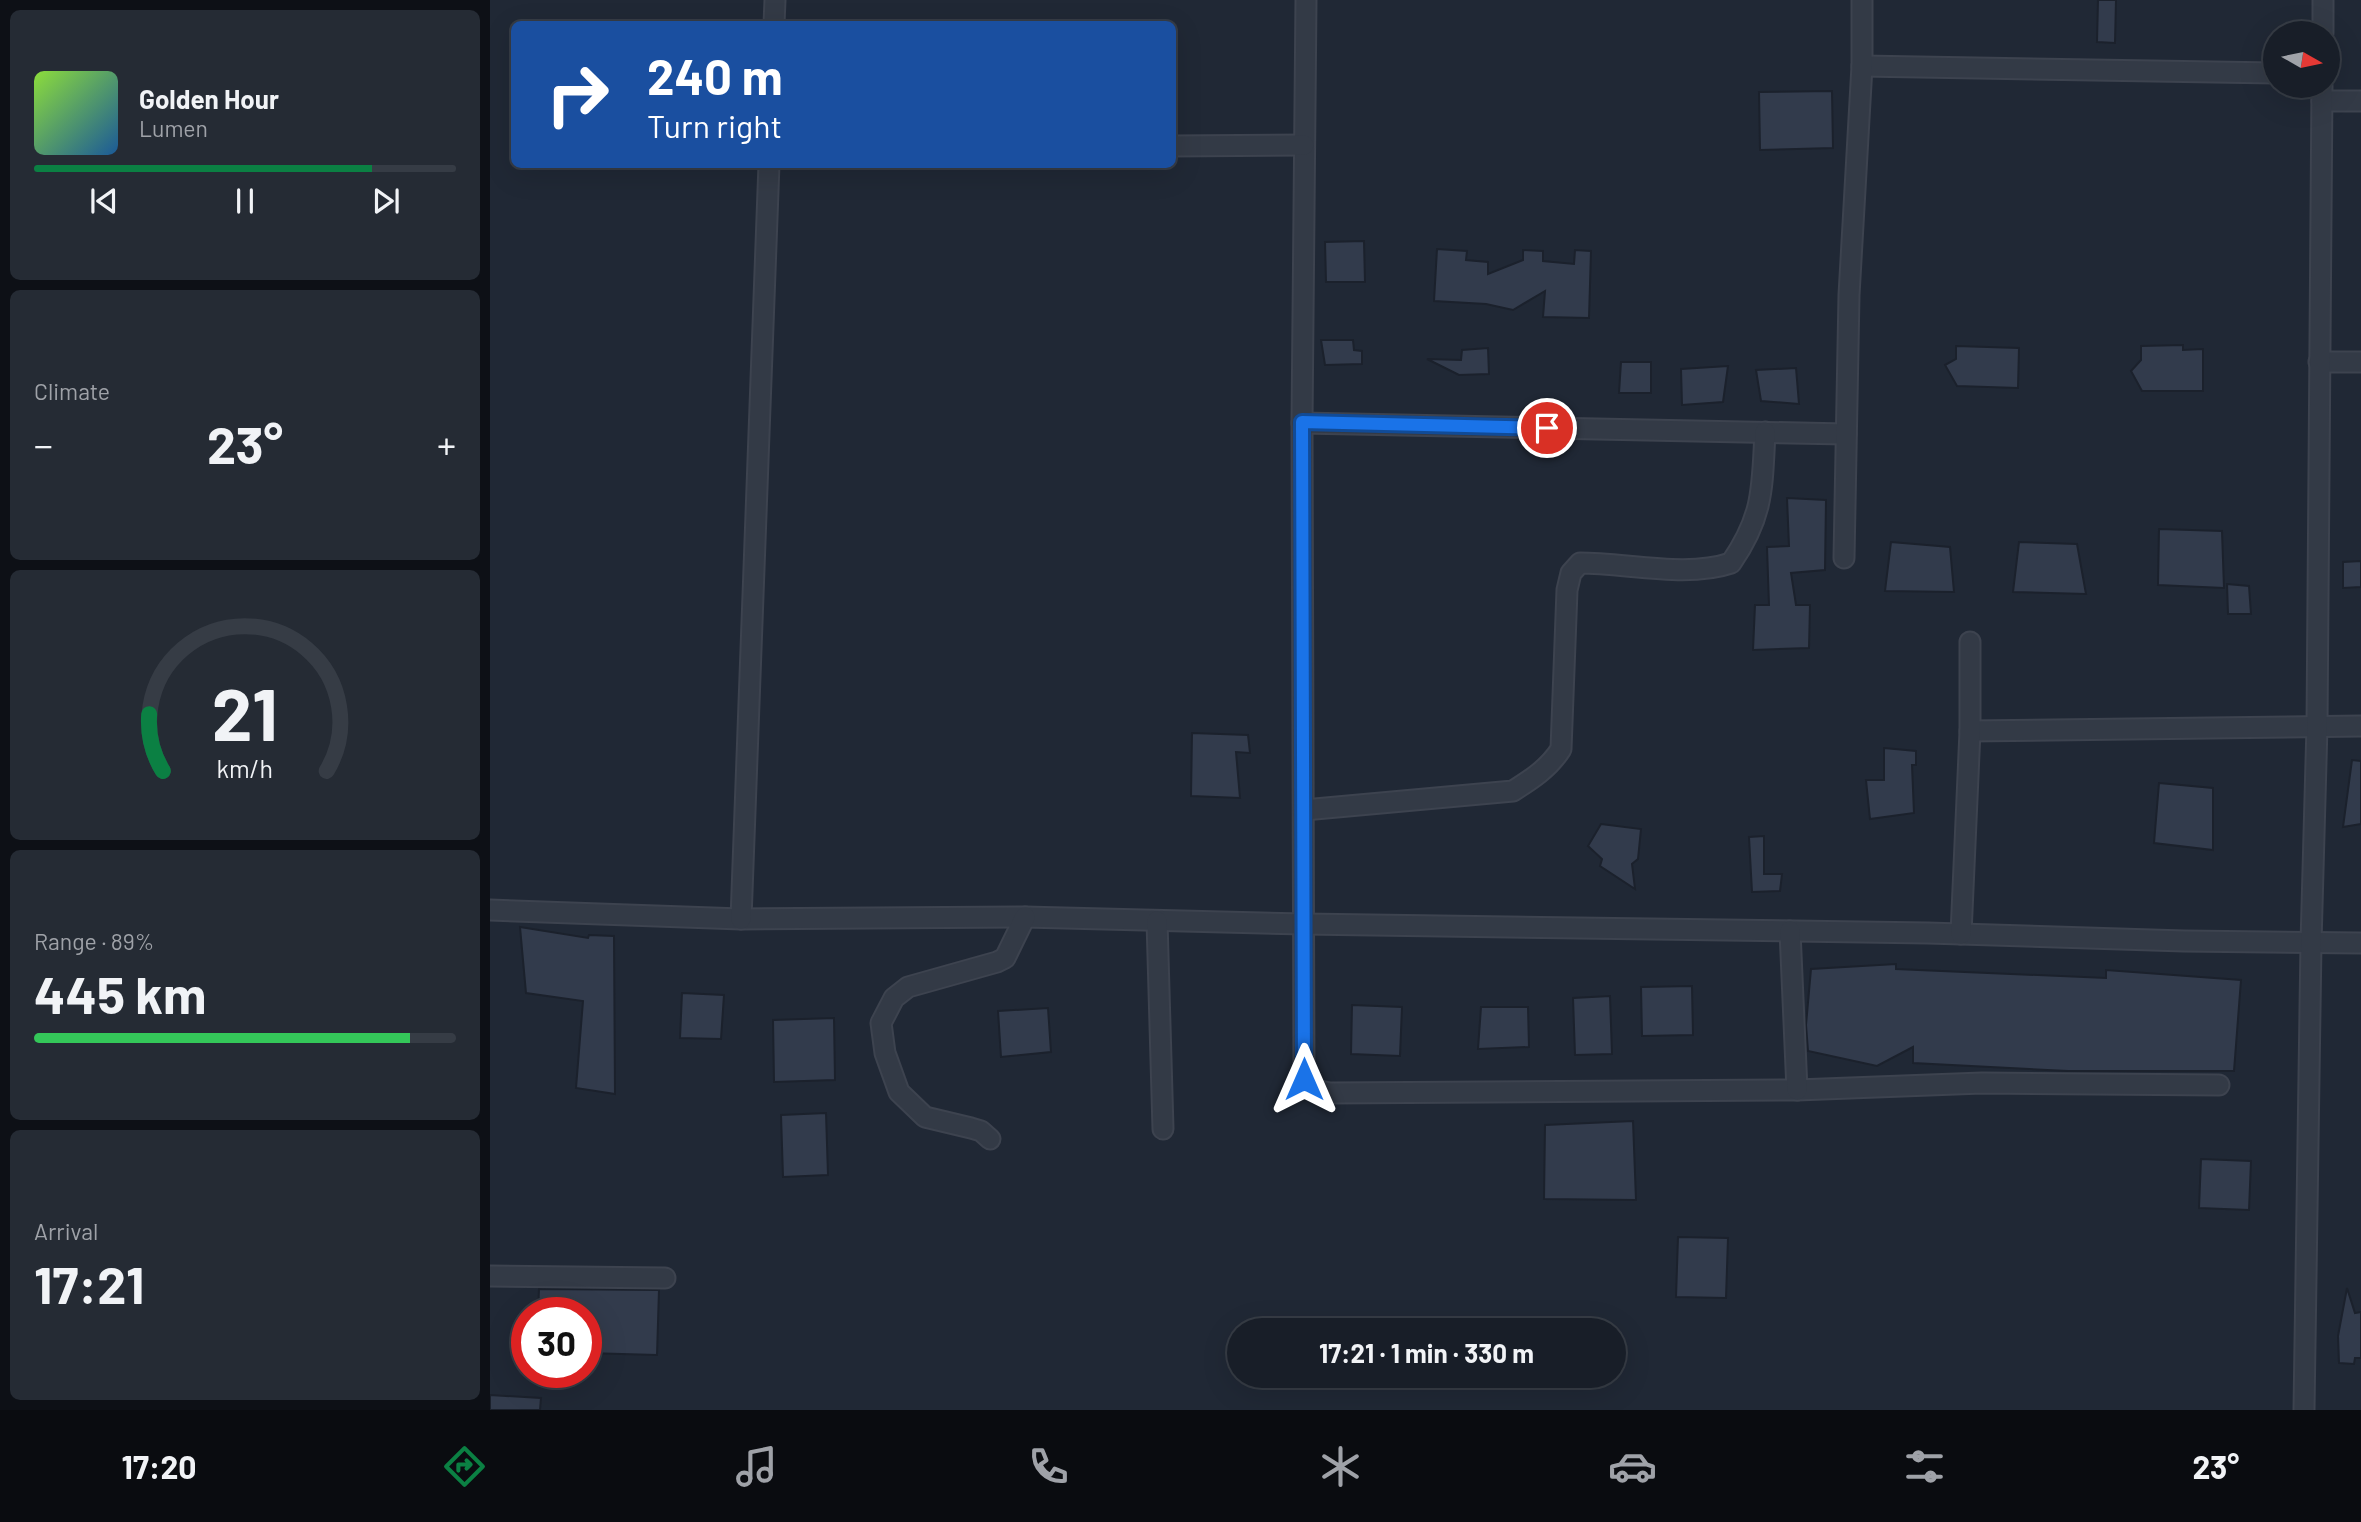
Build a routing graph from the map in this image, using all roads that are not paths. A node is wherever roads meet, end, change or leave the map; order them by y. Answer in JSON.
{"nodes":[{"id":1,"x":775,"y":0,"type":"edge"},
{"id":2,"x":1306,"y":0,"type":"edge"},
{"id":3,"x":1862,"y":0,"type":"edge"},
{"id":4,"x":2323,"y":0,"type":"edge"},
{"id":5,"x":774,"y":21,"type":"edge"},
{"id":6,"x":2323,"y":21,"type":"edge"},
{"id":7,"x":1862,"y":66,"type":"junction"},
{"id":8,"x":2263,"y":73,"type":"edge"},
{"id":9,"x":2340,"y":97,"type":"edge"},
{"id":10,"x":2322,"y":98,"type":"edge"},
{"id":11,"x":2361,"y":101,"type":"edge"},
{"id":12,"x":1304,"y":145,"type":"junction"},
{"id":13,"x":1176,"y":146,"type":"edge"},
{"id":14,"x":769,"y":168,"type":"edge"},
{"id":15,"x":2319,"y":362,"type":"junction"},
{"id":16,"x":2361,"y":362,"type":"edge"},
{"id":17,"x":1302,"y":422,"type":"junction"},
{"id":18,"x":1765,"y":432,"type":"junction"},
{"id":19,"x":1846,"y":434,"type":"junction"},
{"id":20,"x":1844,"y":558,"type":"dead end"},
{"id":21,"x":1970,"y":642,"type":"dead end"},
{"id":22,"x":2317,"y":726,"type":"junction"},
{"id":23,"x":2361,"y":726,"type":"edge"},
{"id":24,"x":1970,"y":731,"type":"junction"},
{"id":25,"x":1304,"y":810,"type":"junction"},
{"id":26,"x":490,"y":910,"type":"edge"},
{"id":27,"x":1025,"y":917,"type":"junction"},
{"id":28,"x":741,"y":919,"type":"junction"},
{"id":29,"x":1157,"y":921,"type":"junction"},
{"id":30,"x":1304,"y":924,"type":"junction"},
{"id":31,"x":1790,"y":931,"type":"junction"},
{"id":32,"x":1961,"y":934,"type":"junction"},
{"id":33,"x":2311,"y":943,"type":"junction"},
{"id":34,"x":2361,"y":943,"type":"edge"},
{"id":35,"x":2219,"y":1085,"type":"dead end"},
{"id":36,"x":1797,"y":1090,"type":"junction"},
{"id":37,"x":1163,"y":1129,"type":"dead end"},
{"id":38,"x":990,"y":1139,"type":"dead end"},
{"id":39,"x":490,"y":1276,"type":"edge"},
{"id":40,"x":665,"y":1278,"type":"dead end"},
{"id":41,"x":2304,"y":1410,"type":"edge"}],
"edges":[{"from":1,"to":5,"type":"street"},
{"from":2,"to":12,"type":"street"},
{"from":3,"to":7,"type":"street"},
{"from":4,"to":6,"type":"street"},
{"from":7,"to":8,"type":"street"},
{"from":7,"to":19,"type":"street"},
{"from":9,"to":11,"type":"street"},
{"from":10,"to":15,"type":"street"},
{"from":12,"to":13,"type":"street"},
{"from":12,"to":17,"type":"street"},
{"from":14,"to":28,"type":"street"},
{"from":15,"to":16,"type":"street"},
{"from":15,"to":22,"type":"street"},
{"from":17,"to":18,"type":"street"},
{"from":17,"to":25,"type":"street"},
{"from":18,"to":19,"type":"street"},
{"from":18,"to":25,"type":"street"},
{"from":19,"to":20,"type":"street"},
{"from":21,"to":24,"type":"street"},
{"from":22,"to":23,"type":"street"},
{"from":22,"to":24,"type":"street"},
{"from":22,"to":33,"type":"street"},
{"from":24,"to":32,"type":"street"},
{"from":25,"to":30,"type":"street"},
{"from":26,"to":28,"type":"street"},
{"from":27,"to":28,"type":"street"},
{"from":27,"to":29,"type":"street"},
{"from":27,"to":38,"type":"street"},
{"from":29,"to":30,"type":"street"},
{"from":29,"to":37,"type":"street"},
{"from":30,"to":31,"type":"street"},
{"from":30,"to":36,"type":"street"},
{"from":31,"to":32,"type":"street"},
{"from":31,"to":36,"type":"street"},
{"from":32,"to":33,"type":"street"},
{"from":33,"to":34,"type":"street"},
{"from":33,"to":41,"type":"street"},
{"from":35,"to":36,"type":"street"},
{"from":39,"to":40,"type":"street"}]}
